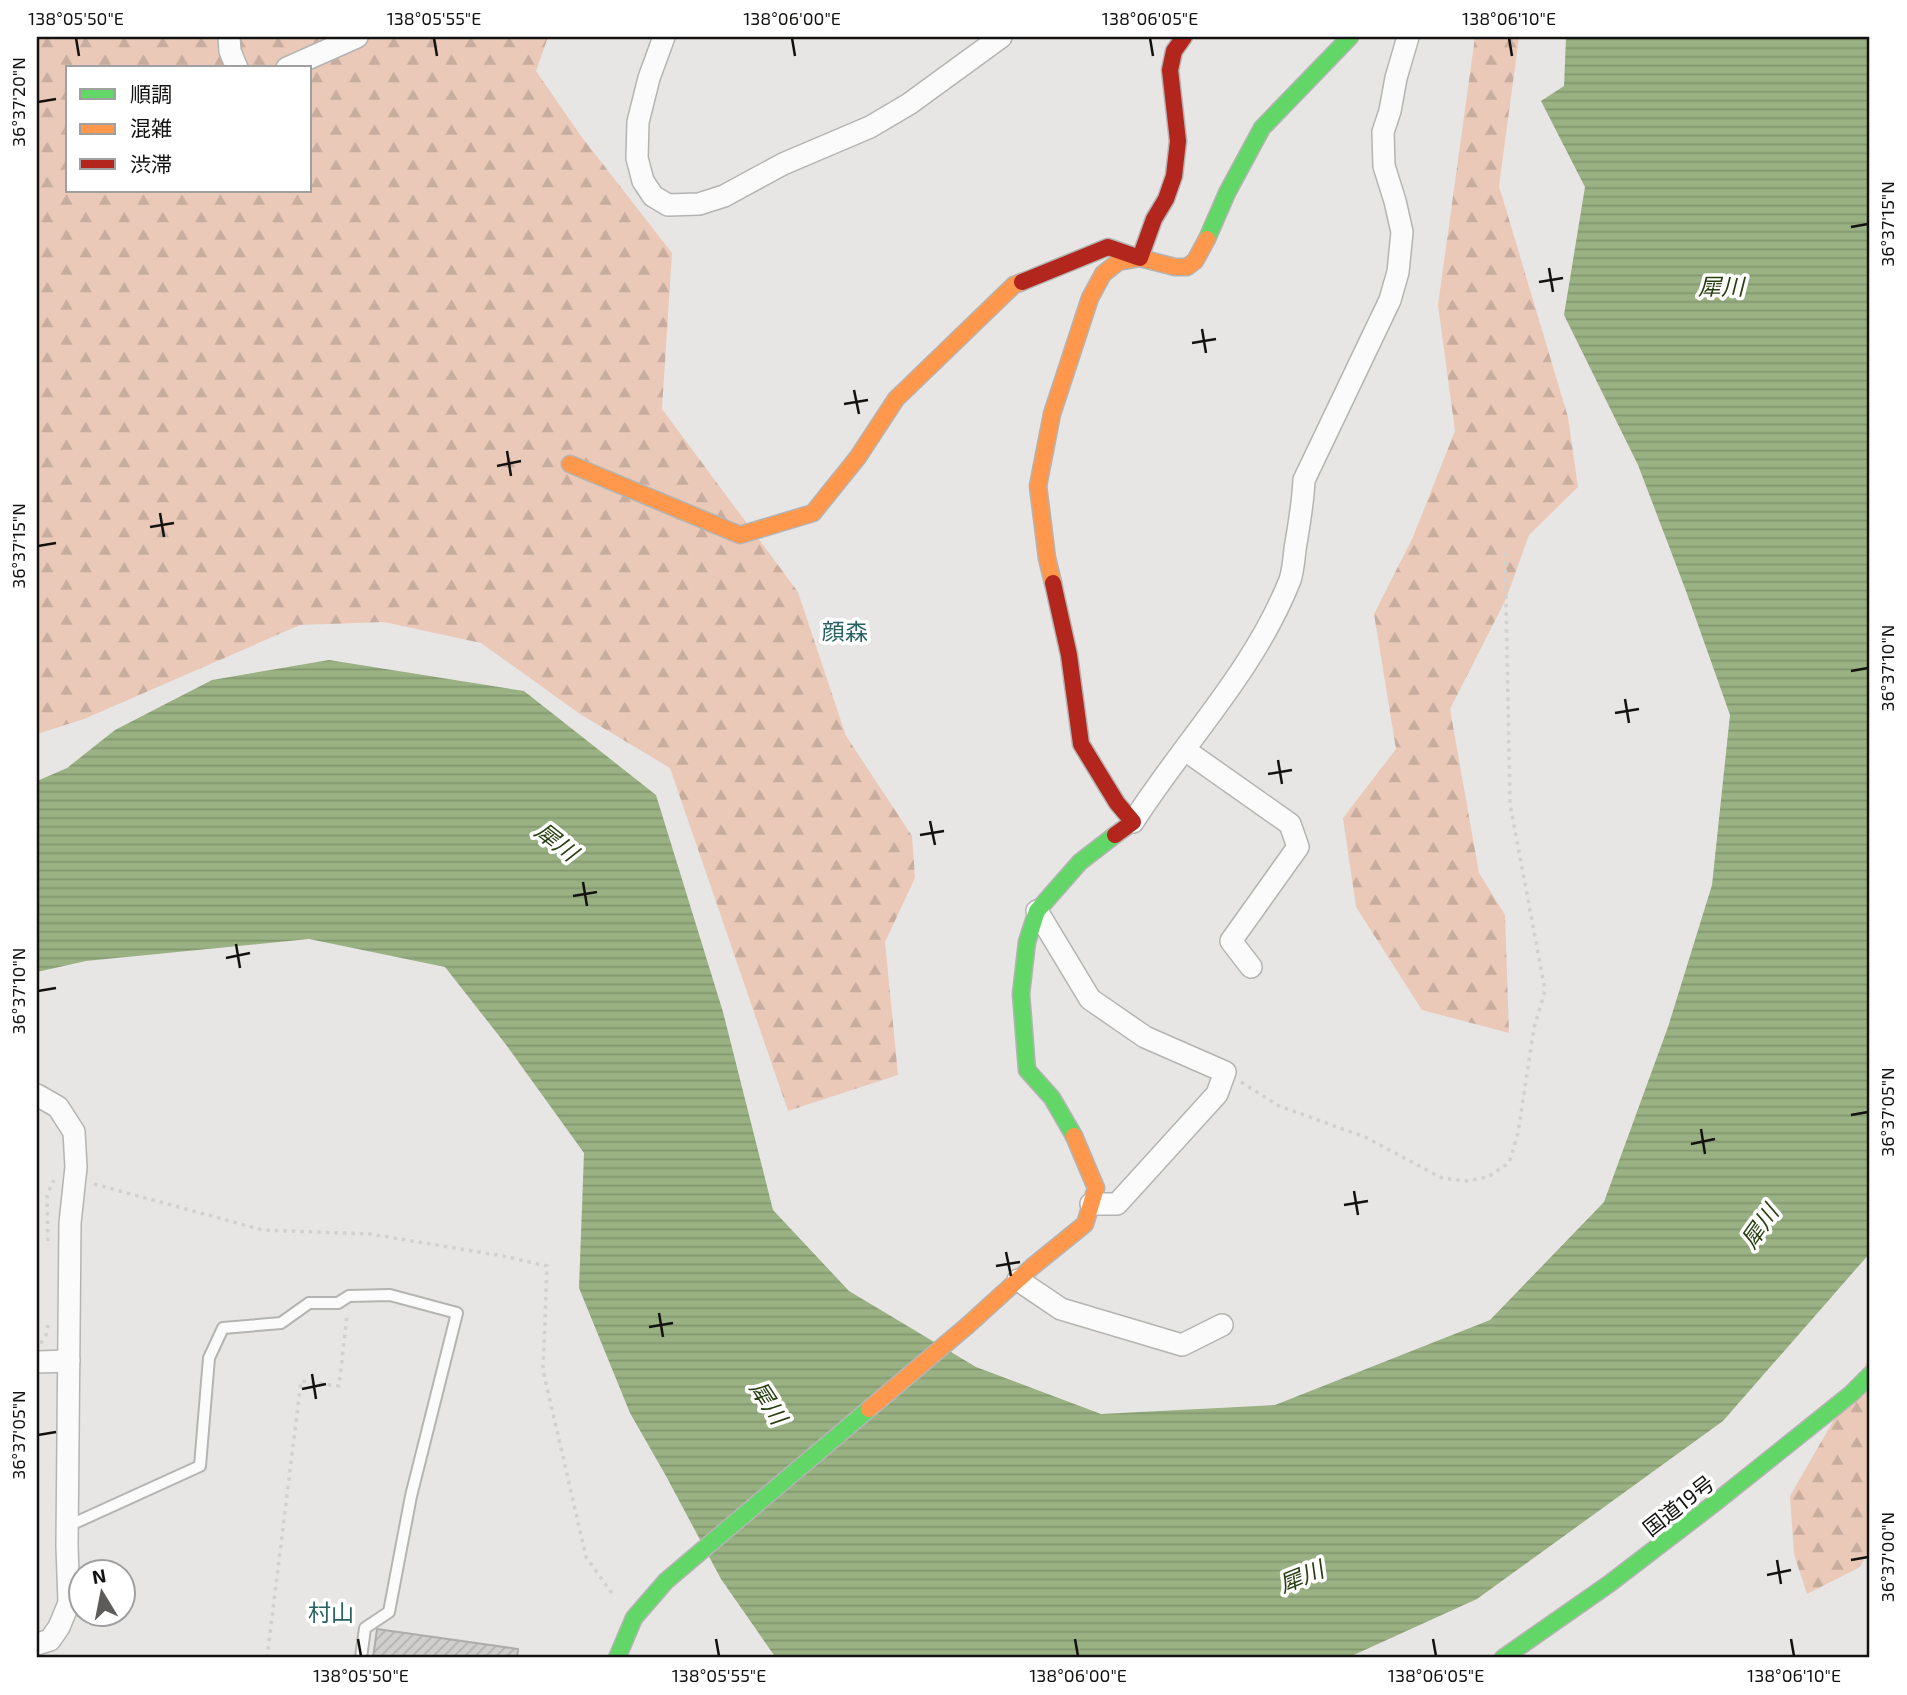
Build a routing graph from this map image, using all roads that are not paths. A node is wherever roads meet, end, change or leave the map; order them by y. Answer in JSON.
{"nodes":[{"id":1,"x":229,"y":37,"type":"edge"},
{"id":2,"x":357,"y":37,"type":"edge"},
{"id":3,"x":664,"y":37,"type":"edge"},
{"id":4,"x":1001,"y":37,"type":"edge"},
{"id":5,"x":1184,"y":37,"type":"edge"},
{"id":6,"x":1350,"y":37,"type":"edge"},
{"id":7,"x":1408,"y":37,"type":"edge"},
{"id":8,"x":236,"y":66,"type":"edge"},
{"id":9,"x":292,"y":66,"type":"edge"},
{"id":10,"x":1140,"y":258,"type":"junction"},
{"id":11,"x":570,"y":464,"type":"dead end"},
{"id":12,"x":1185,"y":750,"type":"junction"},
{"id":13,"x":1133,"y":822,"type":"junction"},
{"id":14,"x":1037,"y":911,"type":"junction"},
{"id":15,"x":1251,"y":967,"type":"dead end"},
{"id":16,"x":37,"y":1095,"type":"edge"},
{"id":17,"x":1091,"y":1205,"type":"junction"},
{"id":18,"x":1018,"y":1280,"type":"junction"},
{"id":19,"x":1222,"y":1325,"type":"dead end"},
{"id":20,"x":69,"y":1361,"type":"junction"},
{"id":21,"x":37,"y":1362,"type":"edge"},
{"id":22,"x":1870,"y":1375,"type":"edge"},
{"id":23,"x":68,"y":1526,"type":"junction"},
{"id":24,"x":37,"y":1644,"type":"edge"},
{"id":25,"x":361,"y":1658,"type":"edge"},
{"id":26,"x":617,"y":1658,"type":"edge"},
{"id":27,"x":1503,"y":1658,"type":"edge"}],
"edges":[{"from":1,"to":8,"type":"street"},
{"from":2,"to":9,"type":"street"},
{"from":3,"to":4,"type":"street"},
{"from":5,"to":10,"type":"main road"},
{"from":6,"to":10,"type":"main road"},
{"from":7,"to":12,"type":"street"},
{"from":10,"to":11,"type":"main road"},
{"from":10,"to":13,"type":"main road"},
{"from":12,"to":13,"type":"street"},
{"from":12,"to":15,"type":"street"},
{"from":13,"to":14,"type":"main road"},
{"from":14,"to":17,"type":"main road"},
{"from":14,"to":17,"type":"street"},
{"from":16,"to":20,"type":"street"},
{"from":17,"to":18,"type":"main road"},
{"from":18,"to":19,"type":"street"},
{"from":18,"to":26,"type":"main road"},
{"from":20,"to":21,"type":"street"},
{"from":20,"to":23,"type":"street"},
{"from":22,"to":27,"type":"main road","name":"国道19号"},
{"from":23,"to":24,"type":"street"},
{"from":23,"to":25,"type":"lane"}]}
